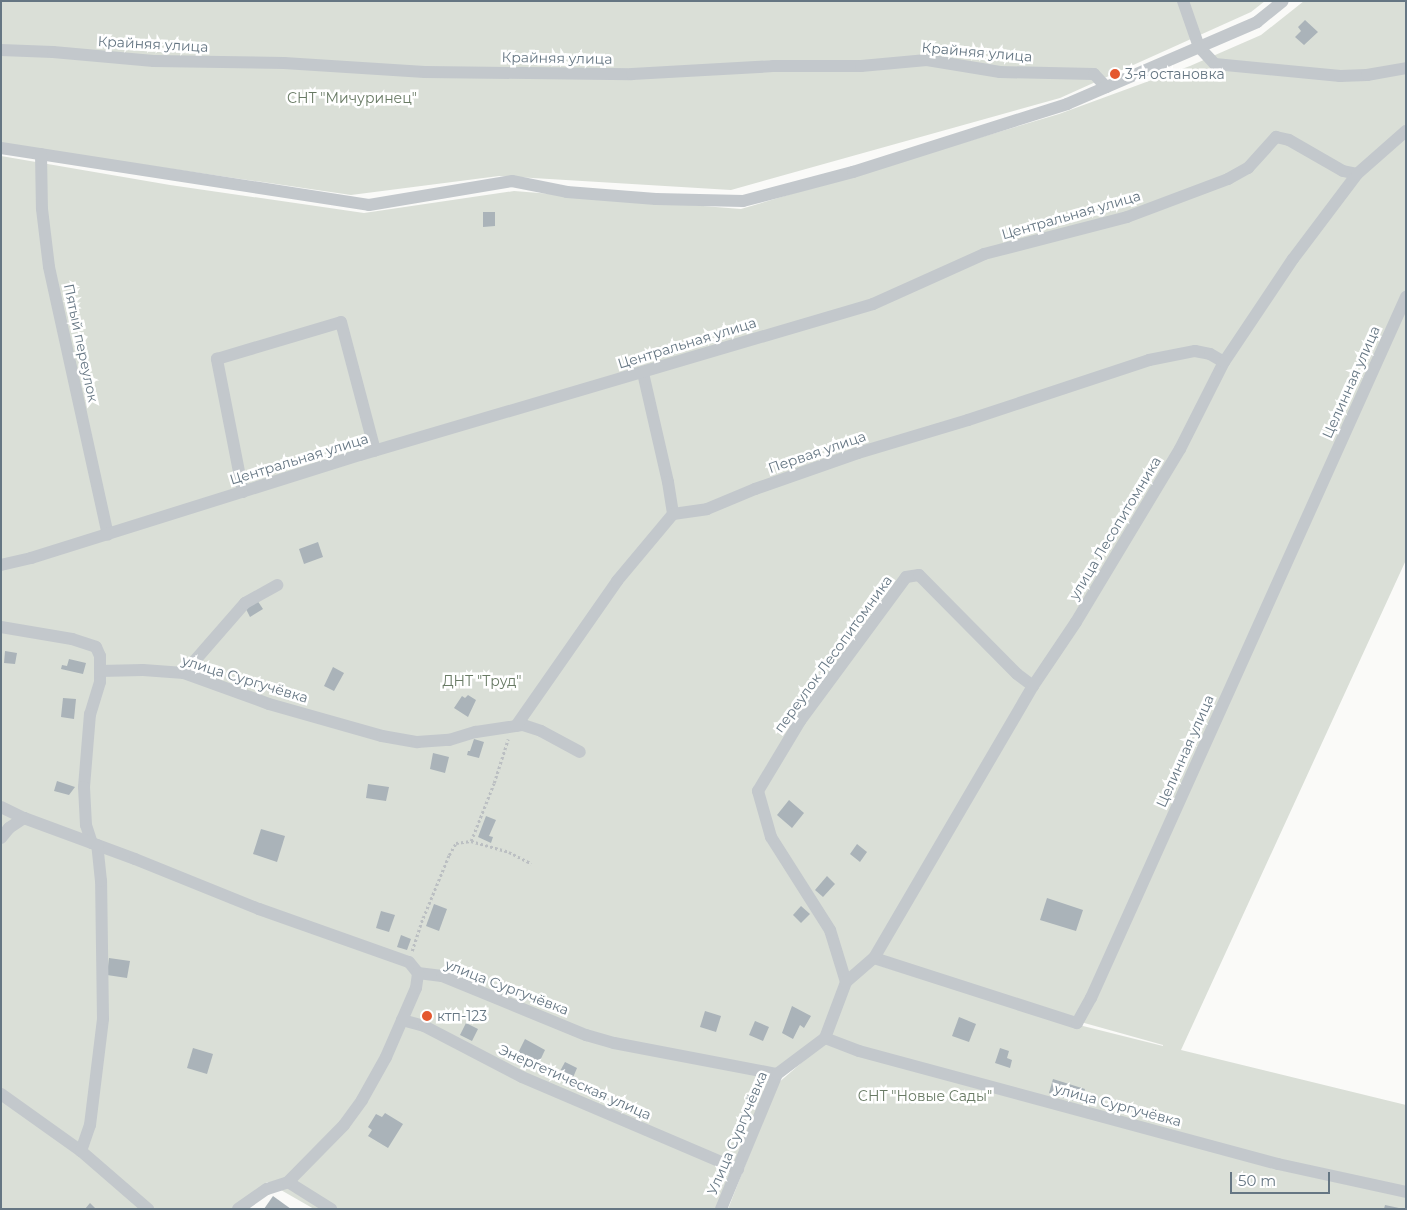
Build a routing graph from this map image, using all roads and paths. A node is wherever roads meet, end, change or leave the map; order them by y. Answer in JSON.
{"nodes":[{"id":1,"x":1183,"y":1,"type":"edge"},
{"id":2,"x":1283,"y":1,"type":"edge"},
{"id":3,"x":1199,"y":46,"type":"junction"},
{"id":4,"x":1,"y":50,"type":"edge"},
{"id":5,"x":1406,"y":68,"type":"edge"},
{"id":6,"x":1106,"y":87,"type":"junction"},
{"id":7,"x":1406,"y":131,"type":"edge"},
{"id":8,"x":1,"y":148,"type":"edge"},
{"id":9,"x":42,"y":154,"type":"junction"},
{"id":10,"x":1357,"y":174,"type":"junction"},
{"id":11,"x":1406,"y":297,"type":"edge"},
{"id":12,"x":1224,"y":362,"type":"junction"},
{"id":13,"x":643,"y":373,"type":"junction"},
{"id":14,"x":375,"y":451,"type":"junction"},
{"id":15,"x":243,"y":492,"type":"junction"},
{"id":16,"x":672,"y":514,"type":"junction"},
{"id":17,"x":108,"y":535,"type":"junction"},
{"id":18,"x":1,"y":565,"type":"edge"},
{"id":19,"x":277,"y":584,"type":"dead end"},
{"id":20,"x":1,"y":626,"type":"edge"},
{"id":21,"x":100,"y":671,"type":"junction"},
{"id":22,"x":184,"y":673,"type":"junction"},
{"id":23,"x":1033,"y":686,"type":"junction"},
{"id":24,"x":513,"y":726,"type":"junction"},
{"id":25,"x":580,"y":752,"type":"dead end"},
{"id":26,"x":1,"y":807,"type":"edge"},
{"id":27,"x":24,"y":818,"type":"junction"},
{"id":28,"x":1,"y":838,"type":"edge"},
{"id":29,"x":471,"y":841,"type":"junction"},
{"id":30,"x":94,"y":844,"type":"junction"},
{"id":31,"x":531,"y":863,"type":"dead end"},
{"id":32,"x":874,"y":958,"type":"junction"},
{"id":33,"x":408,"y":962,"type":"junction"},
{"id":34,"x":418,"y":973,"type":"junction"},
{"id":35,"x":846,"y":982,"type":"junction"},
{"id":36,"x":402,"y":1020,"type":"junction"},
{"id":37,"x":825,"y":1038,"type":"junction"},
{"id":38,"x":777,"y":1074,"type":"junction"},
{"id":39,"x":1,"y":1094,"type":"edge"},
{"id":40,"x":81,"y":1151,"type":"junction"},
{"id":41,"x":738,"y":1168,"type":"junction"},
{"id":42,"x":288,"y":1182,"type":"junction"},
{"id":43,"x":1406,"y":1192,"type":"edge"},
{"id":44,"x":148,"y":1209,"type":"edge"},
{"id":45,"x":238,"y":1209,"type":"edge"},
{"id":46,"x":332,"y":1209,"type":"edge"},
{"id":47,"x":721,"y":1209,"type":"edge"}],
"edges":[{"from":1,"to":3,"type":"street"},
{"from":2,"to":3,"type":"street"},
{"from":3,"to":5,"type":"street"},
{"from":3,"to":6,"type":"street"},
{"from":4,"to":6,"type":"street","name":"Крайняя улица"},
{"from":6,"to":9,"type":"street"},
{"from":7,"to":10,"type":"street","name":"улица Лесопитомника"},
{"from":8,"to":9,"type":"street"},
{"from":9,"to":17,"type":"street","name":"Пятый переулок"},
{"from":10,"to":12,"type":"street","name":"улица Лесопитомника"},
{"from":10,"to":13,"type":"street","name":"Центральная улица"},
{"from":11,"to":32,"type":"street","name":"Целинная улица"},
{"from":12,"to":16,"type":"street","name":"Первая улица"},
{"from":12,"to":23,"type":"street","name":"улица Лесопитомника"},
{"from":13,"to":14,"type":"street","name":"Центральная улица"},
{"from":13,"to":16,"type":"street"},
{"from":14,"to":15,"type":"street","name":"Центральная улица"},
{"from":14,"to":15,"type":"street"},
{"from":15,"to":17,"type":"street","name":"Центральная улица"},
{"from":16,"to":24,"type":"street"},
{"from":17,"to":18,"type":"street","name":"Центральная улица"},
{"from":19,"to":22,"type":"street"},
{"from":20,"to":21,"type":"street"},
{"from":21,"to":22,"type":"street","name":"улица Сургучёвка"},
{"from":21,"to":30,"type":"street"},
{"from":22,"to":24,"type":"street","name":"улица Сургучёвка"},
{"from":23,"to":32,"type":"street","name":"улица Лесопитомника"},
{"from":23,"to":35,"type":"street","name":"переулок Лесопитомника"},
{"from":24,"to":25,"type":"street","name":"улица Сургучёвка"},
{"from":24,"to":29,"type":"path"},
{"from":26,"to":27,"type":"street"},
{"from":27,"to":28,"type":"street"},
{"from":27,"to":30,"type":"street"},
{"from":29,"to":31,"type":"path"},
{"from":29,"to":33,"type":"path"},
{"from":30,"to":33,"type":"street"},
{"from":30,"to":40,"type":"street"},
{"from":32,"to":35,"type":"street"},
{"from":33,"to":34,"type":"street"},
{"from":34,"to":36,"type":"street"},
{"from":34,"to":38,"type":"street","name":"улица Сургучёвка"},
{"from":35,"to":37,"type":"street"},
{"from":36,"to":41,"type":"street","name":"Энергетическая улица"},
{"from":36,"to":42,"type":"street"},
{"from":37,"to":38,"type":"street","name":"Улица Сургучёвка"},
{"from":37,"to":43,"type":"street","name":"улица Сургучёвка"},
{"from":38,"to":41,"type":"street","name":"Улица Сургучёвка"},
{"from":39,"to":40,"type":"street"},
{"from":40,"to":44,"type":"street"},
{"from":41,"to":47,"type":"street","name":"Улица Сургучёвка"},
{"from":42,"to":45,"type":"street"},
{"from":42,"to":46,"type":"street"}]}
